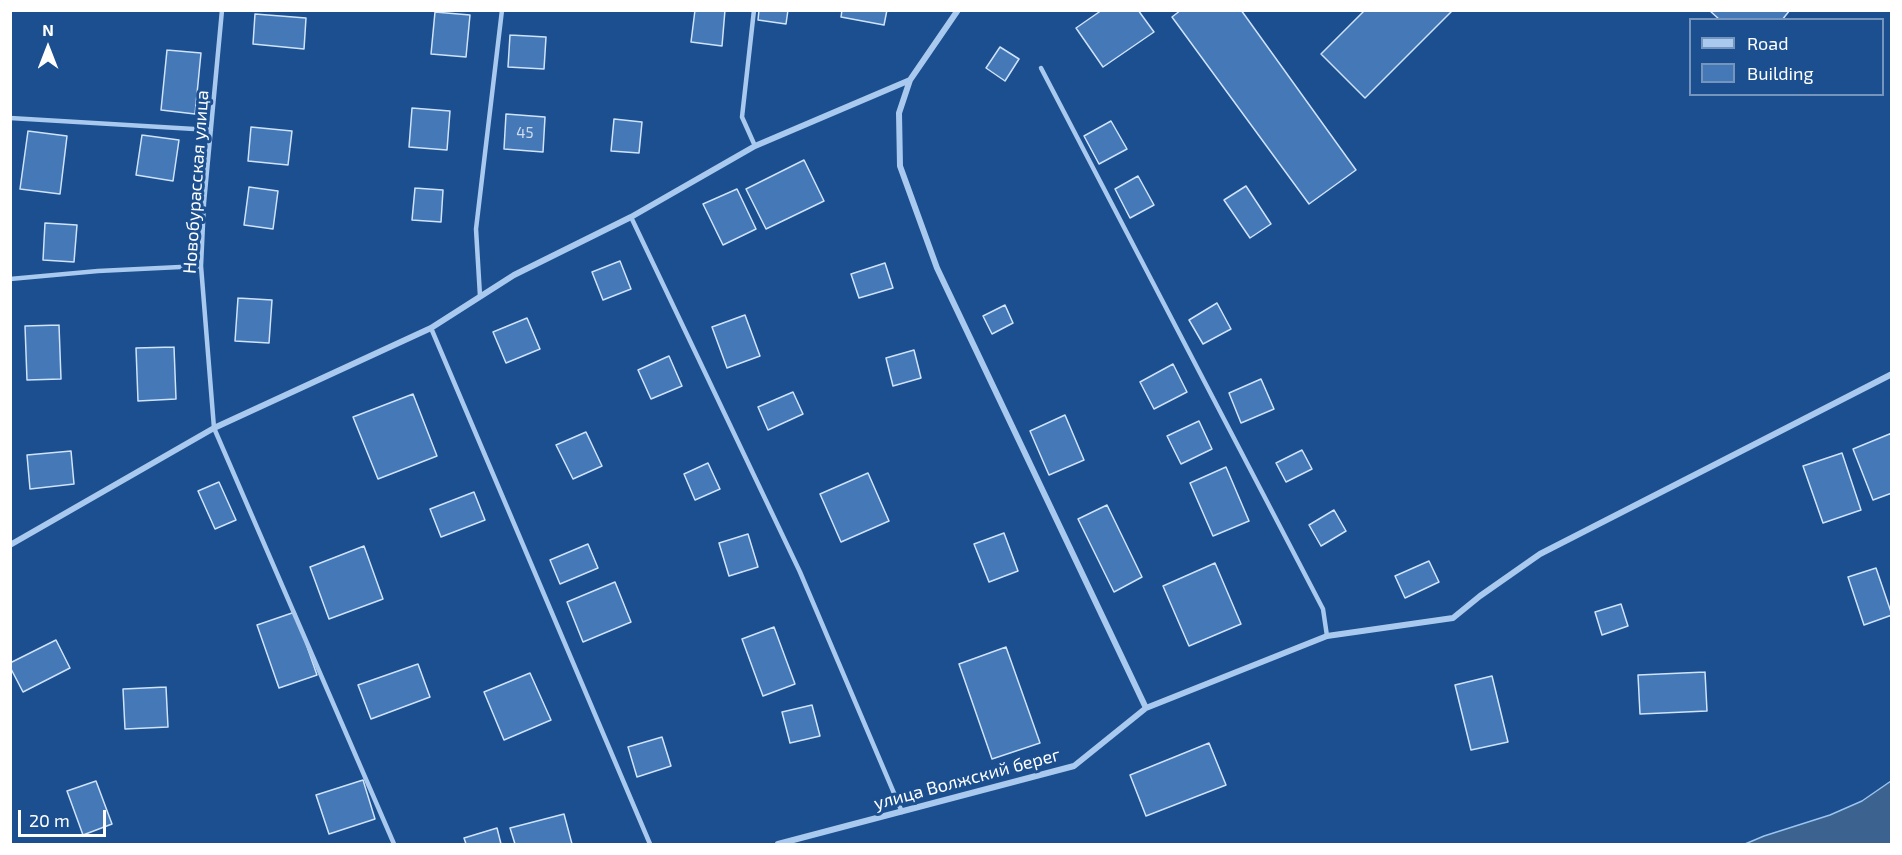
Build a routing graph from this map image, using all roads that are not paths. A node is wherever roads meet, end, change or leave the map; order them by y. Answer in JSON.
{"nodes":[{"id":1,"x":222,"y":10,"type":"edge"},
{"id":2,"x":502,"y":10,"type":"edge"},
{"id":3,"x":754,"y":10,"type":"edge"},
{"id":4,"x":958,"y":10,"type":"edge"},
{"id":5,"x":1041,"y":68,"type":"dead end"},
{"id":6,"x":910,"y":80,"type":"junction"},
{"id":7,"x":10,"y":118,"type":"edge"},
{"id":8,"x":211,"y":130,"type":"junction"},
{"id":9,"x":755,"y":146,"type":"junction"},
{"id":10,"x":631,"y":217,"type":"junction"},
{"id":11,"x":201,"y":266,"type":"junction"},
{"id":12,"x":10,"y":279,"type":"edge"},
{"id":13,"x":480,"y":296,"type":"junction"},
{"id":14,"x":431,"y":327,"type":"junction"},
{"id":15,"x":1892,"y":374,"type":"edge"},
{"id":16,"x":214,"y":428,"type":"junction"},
{"id":17,"x":10,"y":545,"type":"edge"},
{"id":18,"x":1327,"y":636,"type":"junction"},
{"id":19,"x":1146,"y":708,"type":"junction"},
{"id":20,"x":902,"y":812,"type":"junction"},
{"id":21,"x":394,"y":844,"type":"edge"},
{"id":22,"x":650,"y":844,"type":"edge"},
{"id":23,"x":778,"y":844,"type":"edge"}],
"edges":[{"from":1,"to":8,"type":"lane","name":"Новобурасская улица"},
{"from":2,"to":13,"type":"lane"},
{"from":3,"to":9,"type":"lane"},
{"from":4,"to":6,"type":"street"},
{"from":5,"to":18,"type":"lane"},
{"from":6,"to":9,"type":"street"},
{"from":6,"to":19,"type":"street"},
{"from":7,"to":8,"type":"lane"},
{"from":8,"to":11,"type":"lane","name":"Новобурасская улица"},
{"from":9,"to":10,"type":"street"},
{"from":10,"to":13,"type":"street"},
{"from":10,"to":20,"type":"lane"},
{"from":11,"to":12,"type":"lane"},
{"from":11,"to":16,"type":"lane","name":"Новобурасская улица"},
{"from":13,"to":14,"type":"street"},
{"from":14,"to":16,"type":"street"},
{"from":14,"to":22,"type":"lane"},
{"from":15,"to":18,"type":"street","name":"улица Волжский берег"},
{"from":16,"to":17,"type":"street"},
{"from":16,"to":21,"type":"lane","name":"Новобурасская улица"},
{"from":18,"to":19,"type":"street","name":"улица Волжский берег"},
{"from":19,"to":20,"type":"street","name":"улица Волжский берег"},
{"from":20,"to":23,"type":"street","name":"улица Волжский берег"}]}
